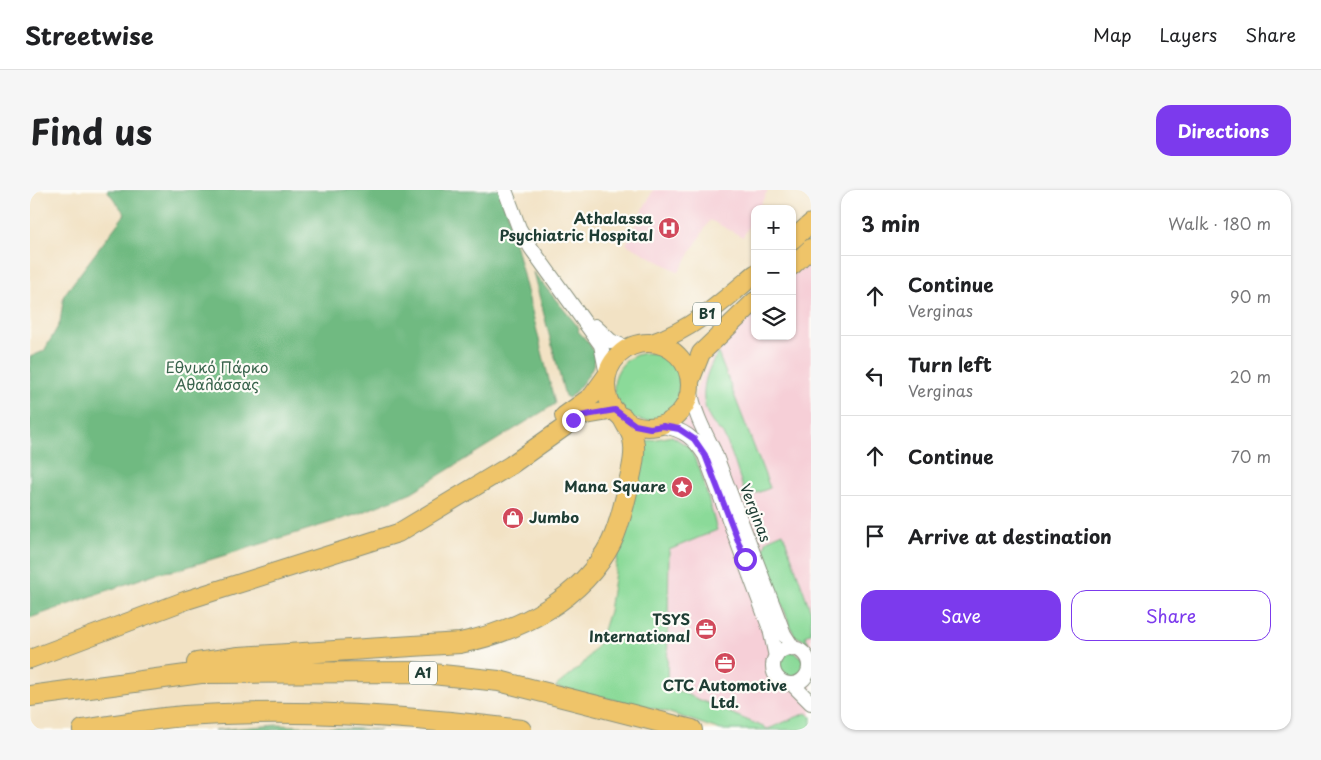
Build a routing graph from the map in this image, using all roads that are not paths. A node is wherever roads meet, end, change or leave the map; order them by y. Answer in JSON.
{"nodes":[{"id":1,"x":505,"y":190,"type":"edge"},
{"id":2,"x":811,"y":223,"type":"edge"},
{"id":3,"x":796,"y":236,"type":"edge"},
{"id":4,"x":811,"y":248,"type":"edge"},
{"id":5,"x":796,"y":262,"type":"edge"},
{"id":6,"x":751,"y":277,"type":"edge"},
{"id":7,"x":573,"y":305,"type":"junction"},
{"id":8,"x":751,"y":305,"type":"edge"},
{"id":9,"x":652,"y":343,"type":"junction"},
{"id":10,"x":627,"y":348,"type":"junction"},
{"id":11,"x":607,"y":375,"type":"junction"},
{"id":12,"x":690,"y":384,"type":"junction"},
{"id":13,"x":619,"y":414,"type":"junction"},
{"id":14,"x":663,"y":426,"type":"junction"},
{"id":15,"x":70,"y":643,"type":"junction"},
{"id":16,"x":793,"y":648,"type":"junction"},
{"id":17,"x":776,"y":657,"type":"junction"},
{"id":18,"x":30,"y":659,"type":"edge"},
{"id":19,"x":810,"y":677,"type":"edge"},
{"id":20,"x":148,"y":679,"type":"junction"},
{"id":21,"x":792,"y":684,"type":"junction"},
{"id":22,"x":30,"y":696,"type":"edge"},
{"id":23,"x":811,"y":703,"type":"edge"},
{"id":24,"x":83,"y":730,"type":"edge"},
{"id":25,"x":521,"y":730,"type":"edge"},
{"id":26,"x":692,"y":730,"type":"edge"}],
"edges":[{"from":1,"to":7,"type":"street"},
{"from":2,"to":3,"type":"main road"},
{"from":4,"to":5,"type":"main road"},
{"from":6,"to":9,"type":"main road","number":"B1"},
{"from":7,"to":10,"type":"street"},
{"from":7,"to":11,"type":"street"},
{"from":8,"to":12,"type":"main road","number":"B1"},
{"from":9,"to":10,"type":"main road","number":"B1"},
{"from":9,"to":12,"type":"main road"},
{"from":10,"to":11,"type":"main road"},
{"from":11,"to":13,"type":"main road"},
{"from":11,"to":15,"type":"main road"},
{"from":12,"to":14,"type":"main road","number":"B1"},
{"from":12,"to":16,"type":"street","name":"Verginas"},
{"from":13,"to":14,"type":"main road"},
{"from":13,"to":15,"type":"main road"},
{"from":13,"to":20,"type":"highway"},
{"from":14,"to":17,"type":"street","name":"Verginas"},
{"from":15,"to":18,"type":"main road"},
{"from":16,"to":17,"type":"street"},
{"from":16,"to":19,"type":"street"},
{"from":17,"to":21,"type":"street"},
{"from":19,"to":21,"type":"street"},
{"from":20,"to":22,"type":"highway","number":"A1"},
{"from":20,"to":26,"type":"highway","number":"A1"},
{"from":21,"to":23,"type":"street"},
{"from":24,"to":25,"type":"highway"}]}
